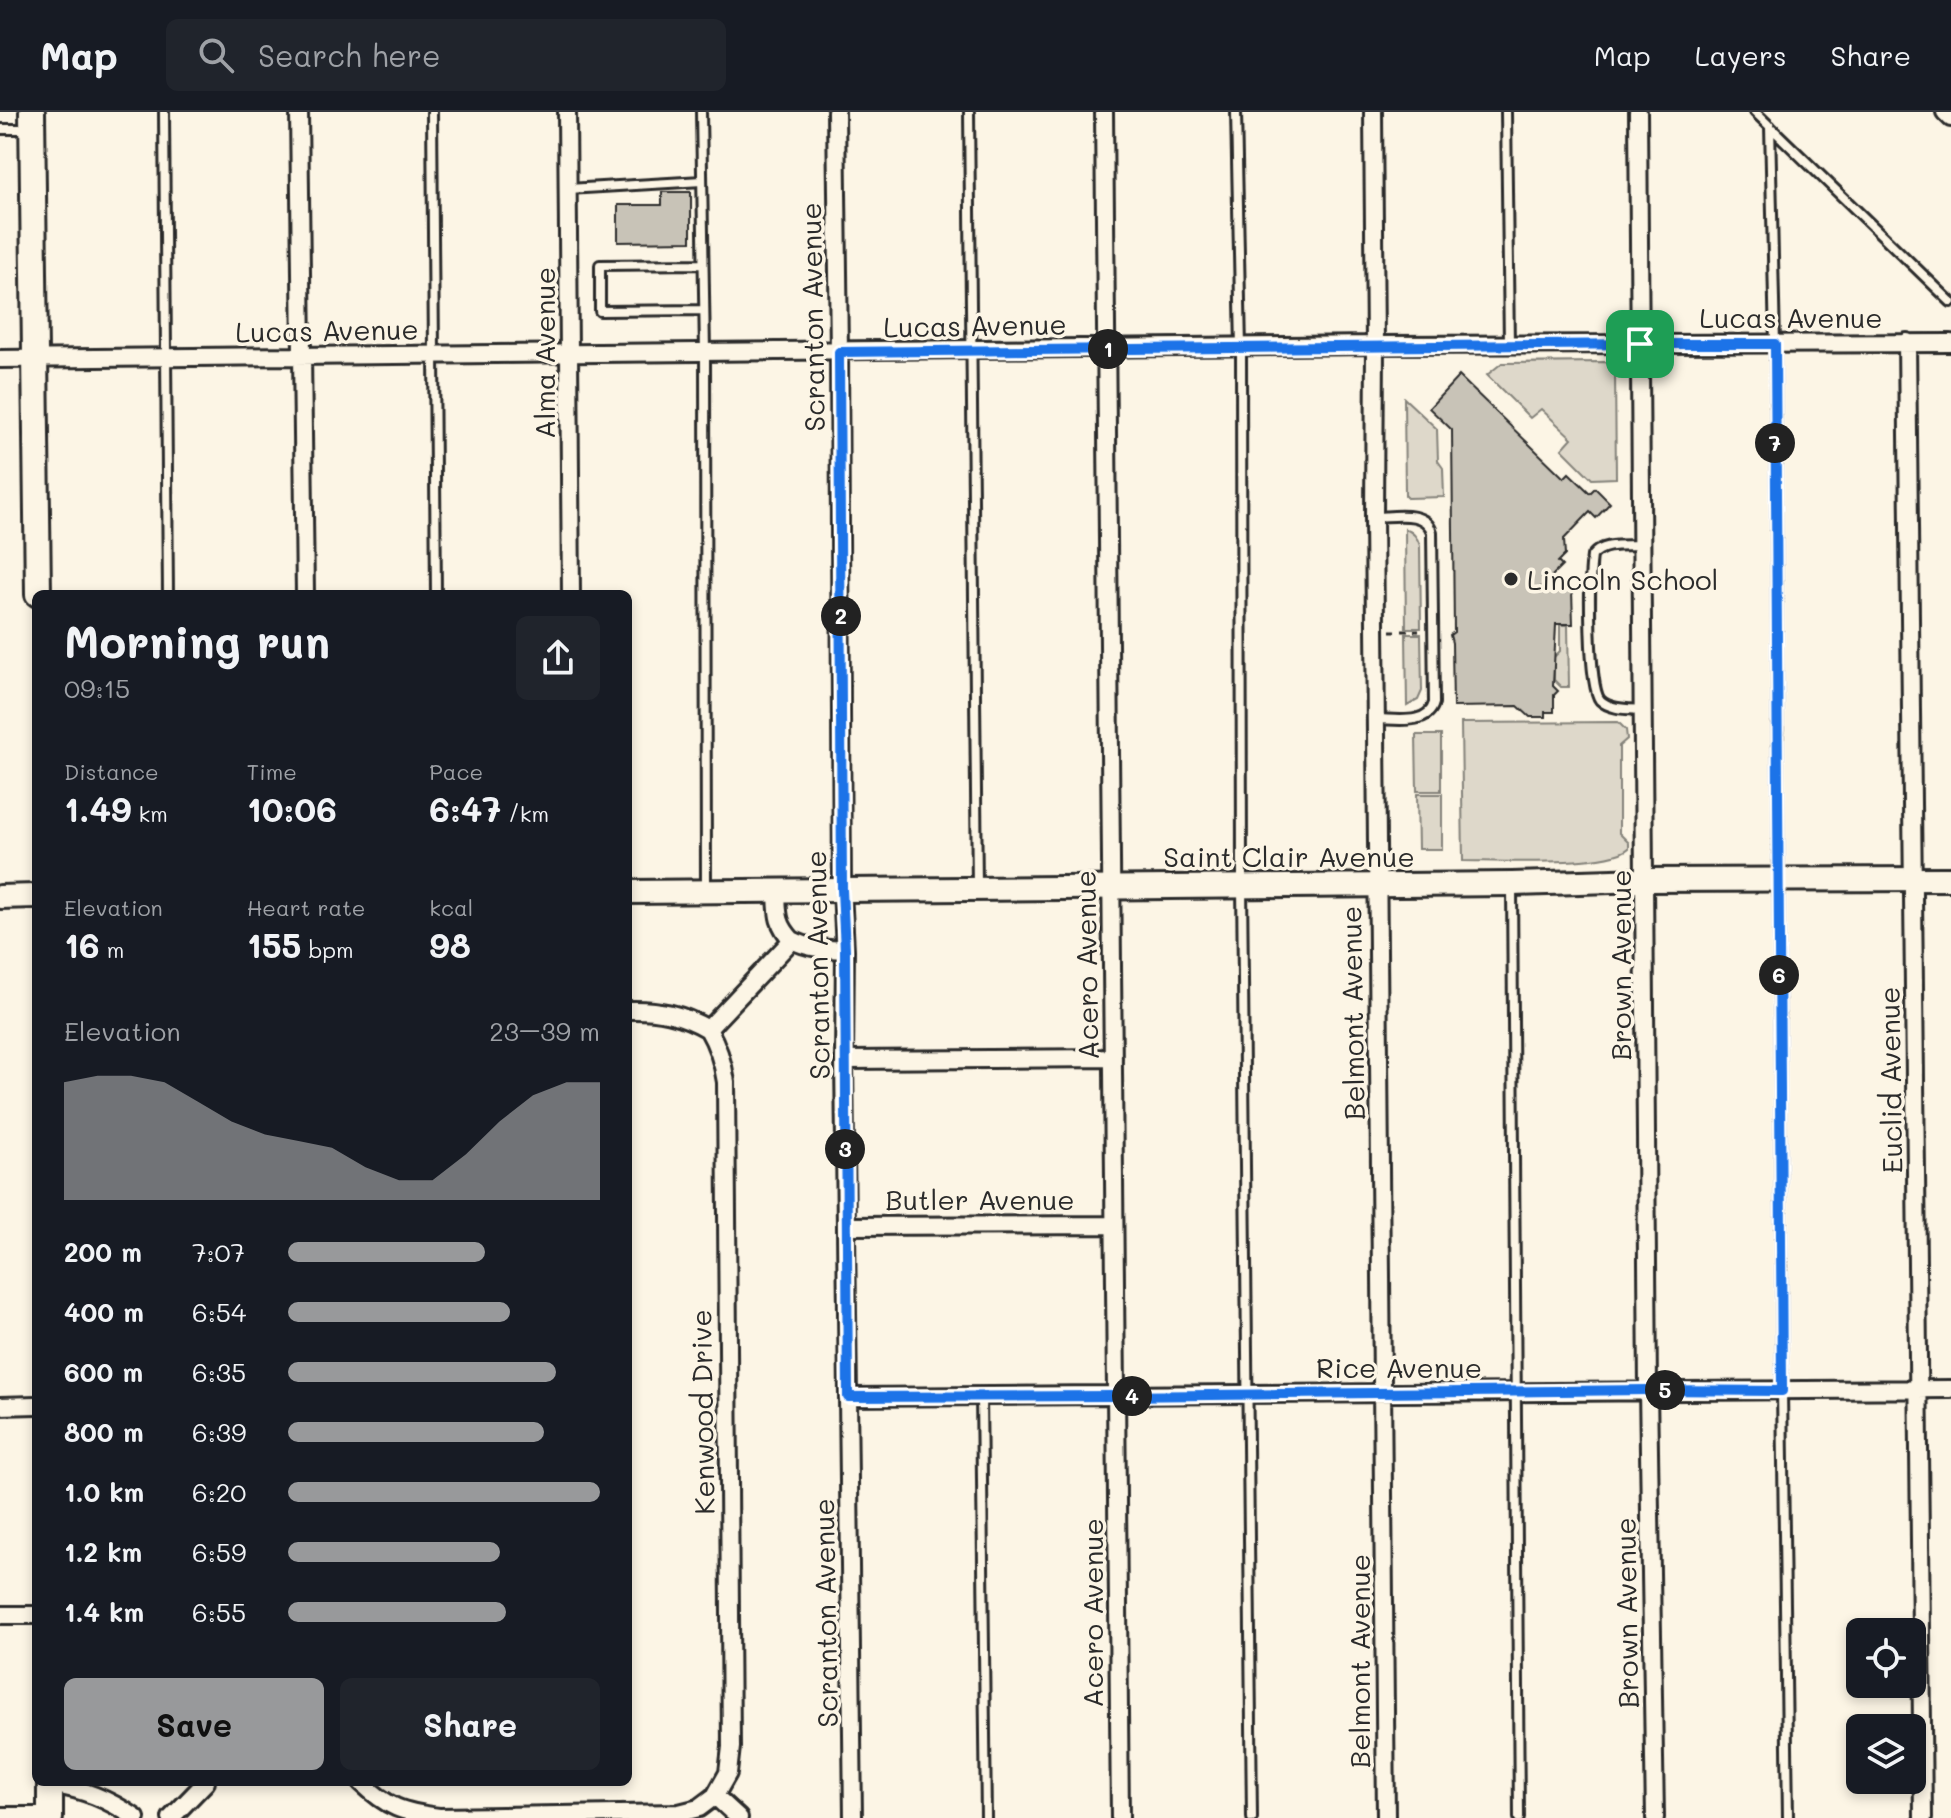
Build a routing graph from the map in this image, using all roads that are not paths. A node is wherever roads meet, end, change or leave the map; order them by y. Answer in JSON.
{"nodes":[{"id":1,"x":164,"y":112,"type":"edge"},
{"id":2,"x":299,"y":112,"type":"edge"},
{"id":3,"x":432,"y":112,"type":"edge"},
{"id":4,"x":567,"y":112,"type":"edge"},
{"id":5,"x":701,"y":112,"type":"edge"},
{"id":6,"x":836,"y":112,"type":"edge"},
{"id":7,"x":969,"y":112,"type":"edge"},
{"id":8,"x":1104,"y":112,"type":"edge"},
{"id":9,"x":1236,"y":112,"type":"edge"},
{"id":10,"x":1373,"y":112,"type":"edge"},
{"id":11,"x":1506,"y":112,"type":"edge"},
{"id":12,"x":1638,"y":112,"type":"edge"},
{"id":13,"x":1755,"y":112,"type":"edge"},
{"id":14,"x":1945,"y":112,"type":"edge"},
{"id":15,"x":1951,"y":118,"type":"edge"},
{"id":16,"x":32,"y":120,"type":"edge"},
{"id":17,"x":1770,"y":126,"type":"junction"},
{"id":18,"x":0,"y":129,"type":"edge"},
{"id":19,"x":702,"y":181,"type":"junction"},
{"id":20,"x":568,"y":189,"type":"junction"},
{"id":21,"x":703,"y":264,"type":"junction"},
{"id":22,"x":1951,"y":302,"type":"edge"},
{"id":23,"x":704,"y":310,"type":"junction"},
{"id":24,"x":1907,"y":342,"type":"junction"},
{"id":25,"x":1951,"y":343,"type":"edge"},
{"id":26,"x":1640,"y":344,"type":"junction"},
{"id":27,"x":1775,"y":344,"type":"junction"},
{"id":28,"x":1375,"y":345,"type":"junction"},
{"id":29,"x":1509,"y":345,"type":"junction"},
{"id":30,"x":1241,"y":348,"type":"junction"},
{"id":31,"x":1107,"y":349,"type":"junction"},
{"id":32,"x":973,"y":350,"type":"junction"},
{"id":33,"x":839,"y":352,"type":"junction"},
{"id":34,"x":705,"y":353,"type":"junction"},
{"id":35,"x":435,"y":355,"type":"junction"},
{"id":36,"x":570,"y":355,"type":"junction"},
{"id":37,"x":36,"y":358,"type":"junction"},
{"id":38,"x":165,"y":358,"type":"junction"},
{"id":39,"x":303,"y":358,"type":"junction"},
{"id":40,"x":0,"y":359,"type":"edge"},
{"id":41,"x":1374,"y":517,"type":"junction"},
{"id":42,"x":1642,"y":545,"type":"junction"},
{"id":43,"x":38,"y":590,"type":"edge"},
{"id":44,"x":168,"y":590,"type":"edge"},
{"id":45,"x":305,"y":590,"type":"edge"},
{"id":46,"x":436,"y":590,"type":"edge"},
{"id":47,"x":571,"y":590,"type":"edge"},
{"id":48,"x":1644,"y":710,"type":"junction"},
{"id":49,"x":1375,"y":719,"type":"junction"},
{"id":50,"x":1914,"y":879,"type":"junction"},
{"id":51,"x":1951,"y":879,"type":"edge"},
{"id":52,"x":1645,"y":880,"type":"junction"},
{"id":53,"x":1778,"y":881,"type":"junction"},
{"id":54,"x":1512,"y":884,"type":"junction"},
{"id":55,"x":1377,"y":885,"type":"junction"},
{"id":56,"x":1242,"y":886,"type":"junction"},
{"id":57,"x":1111,"y":888,"type":"junction"},
{"id":58,"x":977,"y":889,"type":"junction"},
{"id":59,"x":777,"y":890,"type":"junction"},
{"id":60,"x":842,"y":890,"type":"junction"},
{"id":61,"x":706,"y":891,"type":"junction"},
{"id":62,"x":632,"y":892,"type":"edge"},
{"id":63,"x":32,"y":896,"type":"edge"},
{"id":64,"x":0,"y":897,"type":"edge"},
{"id":65,"x":792,"y":940,"type":"junction"},
{"id":66,"x":845,"y":950,"type":"junction"},
{"id":67,"x":632,"y":1010,"type":"edge"},
{"id":68,"x":708,"y":1029,"type":"junction"},
{"id":69,"x":1113,"y":1058,"type":"junction"},
{"id":70,"x":844,"y":1060,"type":"junction"},
{"id":71,"x":1114,"y":1225,"type":"junction"},
{"id":72,"x":846,"y":1226,"type":"junction"},
{"id":73,"x":1951,"y":1389,"type":"edge"},
{"id":74,"x":1648,"y":1390,"type":"junction"},
{"id":75,"x":1918,"y":1390,"type":"junction"},
{"id":76,"x":1782,"y":1391,"type":"junction"},
{"id":77,"x":1515,"y":1392,"type":"junction"},
{"id":78,"x":1247,"y":1394,"type":"junction"},
{"id":79,"x":1383,"y":1394,"type":"junction"},
{"id":80,"x":981,"y":1395,"type":"junction"},
{"id":81,"x":1116,"y":1396,"type":"junction"},
{"id":82,"x":848,"y":1397,"type":"junction"},
{"id":83,"x":32,"y":1405,"type":"edge"},
{"id":84,"x":0,"y":1406,"type":"edge"},
{"id":85,"x":0,"y":1615,"type":"edge"},
{"id":86,"x":32,"y":1615,"type":"edge"},
{"id":87,"x":50,"y":1786,"type":"edge"},
{"id":88,"x":66,"y":1786,"type":"edge"},
{"id":89,"x":196,"y":1786,"type":"edge"},
{"id":90,"x":366,"y":1786,"type":"edge"},
{"id":91,"x":715,"y":1796,"type":"junction"},
{"id":92,"x":116,"y":1813,"type":"edge"},
{"id":93,"x":0,"y":1816,"type":"edge"},
{"id":94,"x":50,"y":1817,"type":"edge"},
{"id":95,"x":136,"y":1818,"type":"edge"},
{"id":96,"x":171,"y":1818,"type":"edge"},
{"id":97,"x":739,"y":1818,"type":"edge"},
{"id":98,"x":853,"y":1818,"type":"edge"},
{"id":99,"x":986,"y":1818,"type":"edge"},
{"id":100,"x":1120,"y":1818,"type":"edge"},
{"id":101,"x":1252,"y":1818,"type":"edge"},
{"id":102,"x":1386,"y":1818,"type":"edge"},
{"id":103,"x":1519,"y":1818,"type":"edge"},
{"id":104,"x":1655,"y":1818,"type":"edge"},
{"id":105,"x":1788,"y":1818,"type":"edge"},
{"id":106,"x":1923,"y":1818,"type":"edge"}],
"edges":[{"from":1,"to":38,"type":"lane"},
{"from":2,"to":39,"type":"street"},
{"from":3,"to":35,"type":"lane"},
{"from":4,"to":20,"type":"street","name":"Alma Avenue"},
{"from":5,"to":19,"type":"lane"},
{"from":6,"to":33,"type":"street","name":"Scranton Avenue"},
{"from":7,"to":32,"type":"lane"},
{"from":8,"to":31,"type":"street","name":"Acero Avenue"},
{"from":9,"to":30,"type":"lane"},
{"from":10,"to":28,"type":"street","name":"Belmont Avenue"},
{"from":11,"to":29,"type":"lane"},
{"from":12,"to":26,"type":"street","name":"Brown Avenue"},
{"from":13,"to":17,"type":"lane"},
{"from":14,"to":15,"type":"street"},
{"from":16,"to":18,"type":"lane"},
{"from":16,"to":37,"type":"main road"},
{"from":17,"to":22,"type":"lane"},
{"from":17,"to":27,"type":"lane"},
{"from":19,"to":20,"type":"lane"},
{"from":19,"to":21,"type":"lane"},
{"from":20,"to":36,"type":"street","name":"Alma Avenue"},
{"from":21,"to":23,"type":"lane"},
{"from":21,"to":23,"type":"lane"},
{"from":23,"to":34,"type":"lane"},
{"from":24,"to":25,"type":"street","name":"Lucas Avenue"},
{"from":24,"to":27,"type":"street","name":"Lucas Avenue"},
{"from":24,"to":50,"type":"street","name":"Euclid Avenue"},
{"from":26,"to":27,"type":"street","name":"Lucas Avenue"},
{"from":26,"to":29,"type":"street","name":"Lucas Avenue"},
{"from":26,"to":42,"type":"street","name":"Brown Avenue"},
{"from":27,"to":53,"type":"lane"},
{"from":28,"to":29,"type":"street","name":"Lucas Avenue"},
{"from":28,"to":30,"type":"street","name":"Lucas Avenue"},
{"from":28,"to":41,"type":"street","name":"Belmont Avenue"},
{"from":30,"to":31,"type":"street","name":"Lucas Avenue"},
{"from":30,"to":56,"type":"lane"},
{"from":31,"to":32,"type":"street","name":"Lucas Avenue"},
{"from":31,"to":57,"type":"street","name":"Acero Avenue"},
{"from":32,"to":33,"type":"street","name":"Lucas Avenue"},
{"from":32,"to":58,"type":"lane"},
{"from":33,"to":34,"type":"street","name":"Lucas Avenue"},
{"from":33,"to":60,"type":"street","name":"Scranton Avenue"},
{"from":34,"to":36,"type":"street","name":"Lucas Avenue"},
{"from":34,"to":61,"type":"lane"},
{"from":35,"to":36,"type":"street","name":"Lucas Avenue"},
{"from":35,"to":39,"type":"street","name":"Lucas Avenue"},
{"from":35,"to":46,"type":"lane"},
{"from":36,"to":47,"type":"street","name":"Alma Avenue"},
{"from":37,"to":38,"type":"street","name":"Lucas Avenue"},
{"from":37,"to":40,"type":"street","name":"Lucas Avenue"},
{"from":37,"to":43,"type":"main road"},
{"from":38,"to":39,"type":"street","name":"Lucas Avenue"},
{"from":38,"to":44,"type":"lane"},
{"from":39,"to":45,"type":"street"},
{"from":41,"to":49,"type":"street","name":"Belmont Avenue"},
{"from":41,"to":49,"type":"lane"},
{"from":42,"to":48,"type":"street","name":"Brown Avenue"},
{"from":42,"to":48,"type":"lane"},
{"from":48,"to":52,"type":"street","name":"Brown Avenue"},
{"from":49,"to":55,"type":"street","name":"Belmont Avenue"},
{"from":50,"to":51,"type":"street","name":"Saint Clair Avenue"},
{"from":50,"to":53,"type":"street","name":"Saint Clair Avenue"},
{"from":50,"to":75,"type":"street","name":"Euclid Avenue"},
{"from":52,"to":53,"type":"street","name":"Saint Clair Avenue"},
{"from":52,"to":54,"type":"street","name":"Saint Clair Avenue"},
{"from":52,"to":74,"type":"street","name":"Brown Avenue"},
{"from":53,"to":76,"type":"lane"},
{"from":54,"to":55,"type":"street","name":"Saint Clair Avenue"},
{"from":54,"to":77,"type":"lane"},
{"from":55,"to":56,"type":"street","name":"Saint Clair Avenue"},
{"from":55,"to":79,"type":"street","name":"Belmont Avenue"},
{"from":56,"to":57,"type":"street","name":"Saint Clair Avenue"},
{"from":56,"to":78,"type":"lane"},
{"from":57,"to":58,"type":"street","name":"Saint Clair Avenue"},
{"from":57,"to":69,"type":"street","name":"Acero Avenue"},
{"from":58,"to":60,"type":"street","name":"Saint Clair Avenue"},
{"from":59,"to":60,"type":"street","name":"Saint Clair Avenue"},
{"from":59,"to":61,"type":"street","name":"Saint Clair Avenue"},
{"from":59,"to":65,"type":"street"},
{"from":60,"to":66,"type":"street","name":"Scranton Avenue"},
{"from":61,"to":62,"type":"street","name":"Saint Clair Avenue"},
{"from":63,"to":64,"type":"street"},
{"from":65,"to":66,"type":"street"},
{"from":65,"to":68,"type":"street"},
{"from":66,"to":70,"type":"street","name":"Scranton Avenue"},
{"from":67,"to":68,"type":"street"},
{"from":68,"to":91,"type":"street","name":"Kenwood Drive"},
{"from":69,"to":70,"type":"street"},
{"from":69,"to":71,"type":"street","name":"Acero Avenue"},
{"from":70,"to":72,"type":"street","name":"Scranton Avenue"},
{"from":71,"to":72,"type":"street","name":"Butler Avenue"},
{"from":71,"to":81,"type":"street","name":"Acero Avenue"},
{"from":72,"to":82,"type":"street","name":"Scranton Avenue"},
{"from":73,"to":75,"type":"street","name":"Rice Avenue"},
{"from":74,"to":76,"type":"street","name":"Rice Avenue"},
{"from":74,"to":77,"type":"street","name":"Rice Avenue"},
{"from":74,"to":104,"type":"street","name":"Brown Avenue"},
{"from":75,"to":76,"type":"street","name":"Rice Avenue"},
{"from":75,"to":106,"type":"street","name":"Euclid Avenue"},
{"from":76,"to":105,"type":"lane"},
{"from":77,"to":79,"type":"street","name":"Rice Avenue"},
{"from":77,"to":103,"type":"lane"},
{"from":78,"to":79,"type":"street","name":"Rice Avenue"},
{"from":78,"to":81,"type":"street","name":"Rice Avenue"},
{"from":78,"to":101,"type":"lane"},
{"from":79,"to":102,"type":"street","name":"Belmont Avenue"},
{"from":80,"to":81,"type":"street","name":"Rice Avenue"},
{"from":80,"to":82,"type":"street","name":"Rice Avenue"},
{"from":80,"to":99,"type":"lane"},
{"from":81,"to":100,"type":"street","name":"Acero Avenue"},
{"from":82,"to":98,"type":"street","name":"Scranton Avenue"},
{"from":83,"to":84,"type":"street"},
{"from":85,"to":86,"type":"street"},
{"from":87,"to":94,"type":"main road"},
{"from":88,"to":92,"type":"street"},
{"from":89,"to":96,"type":"street"},
{"from":90,"to":91,"type":"street"},
{"from":91,"to":97,"type":"street"},
{"from":92,"to":95,"type":"street"},
{"from":93,"to":94,"type":"street"}]}
